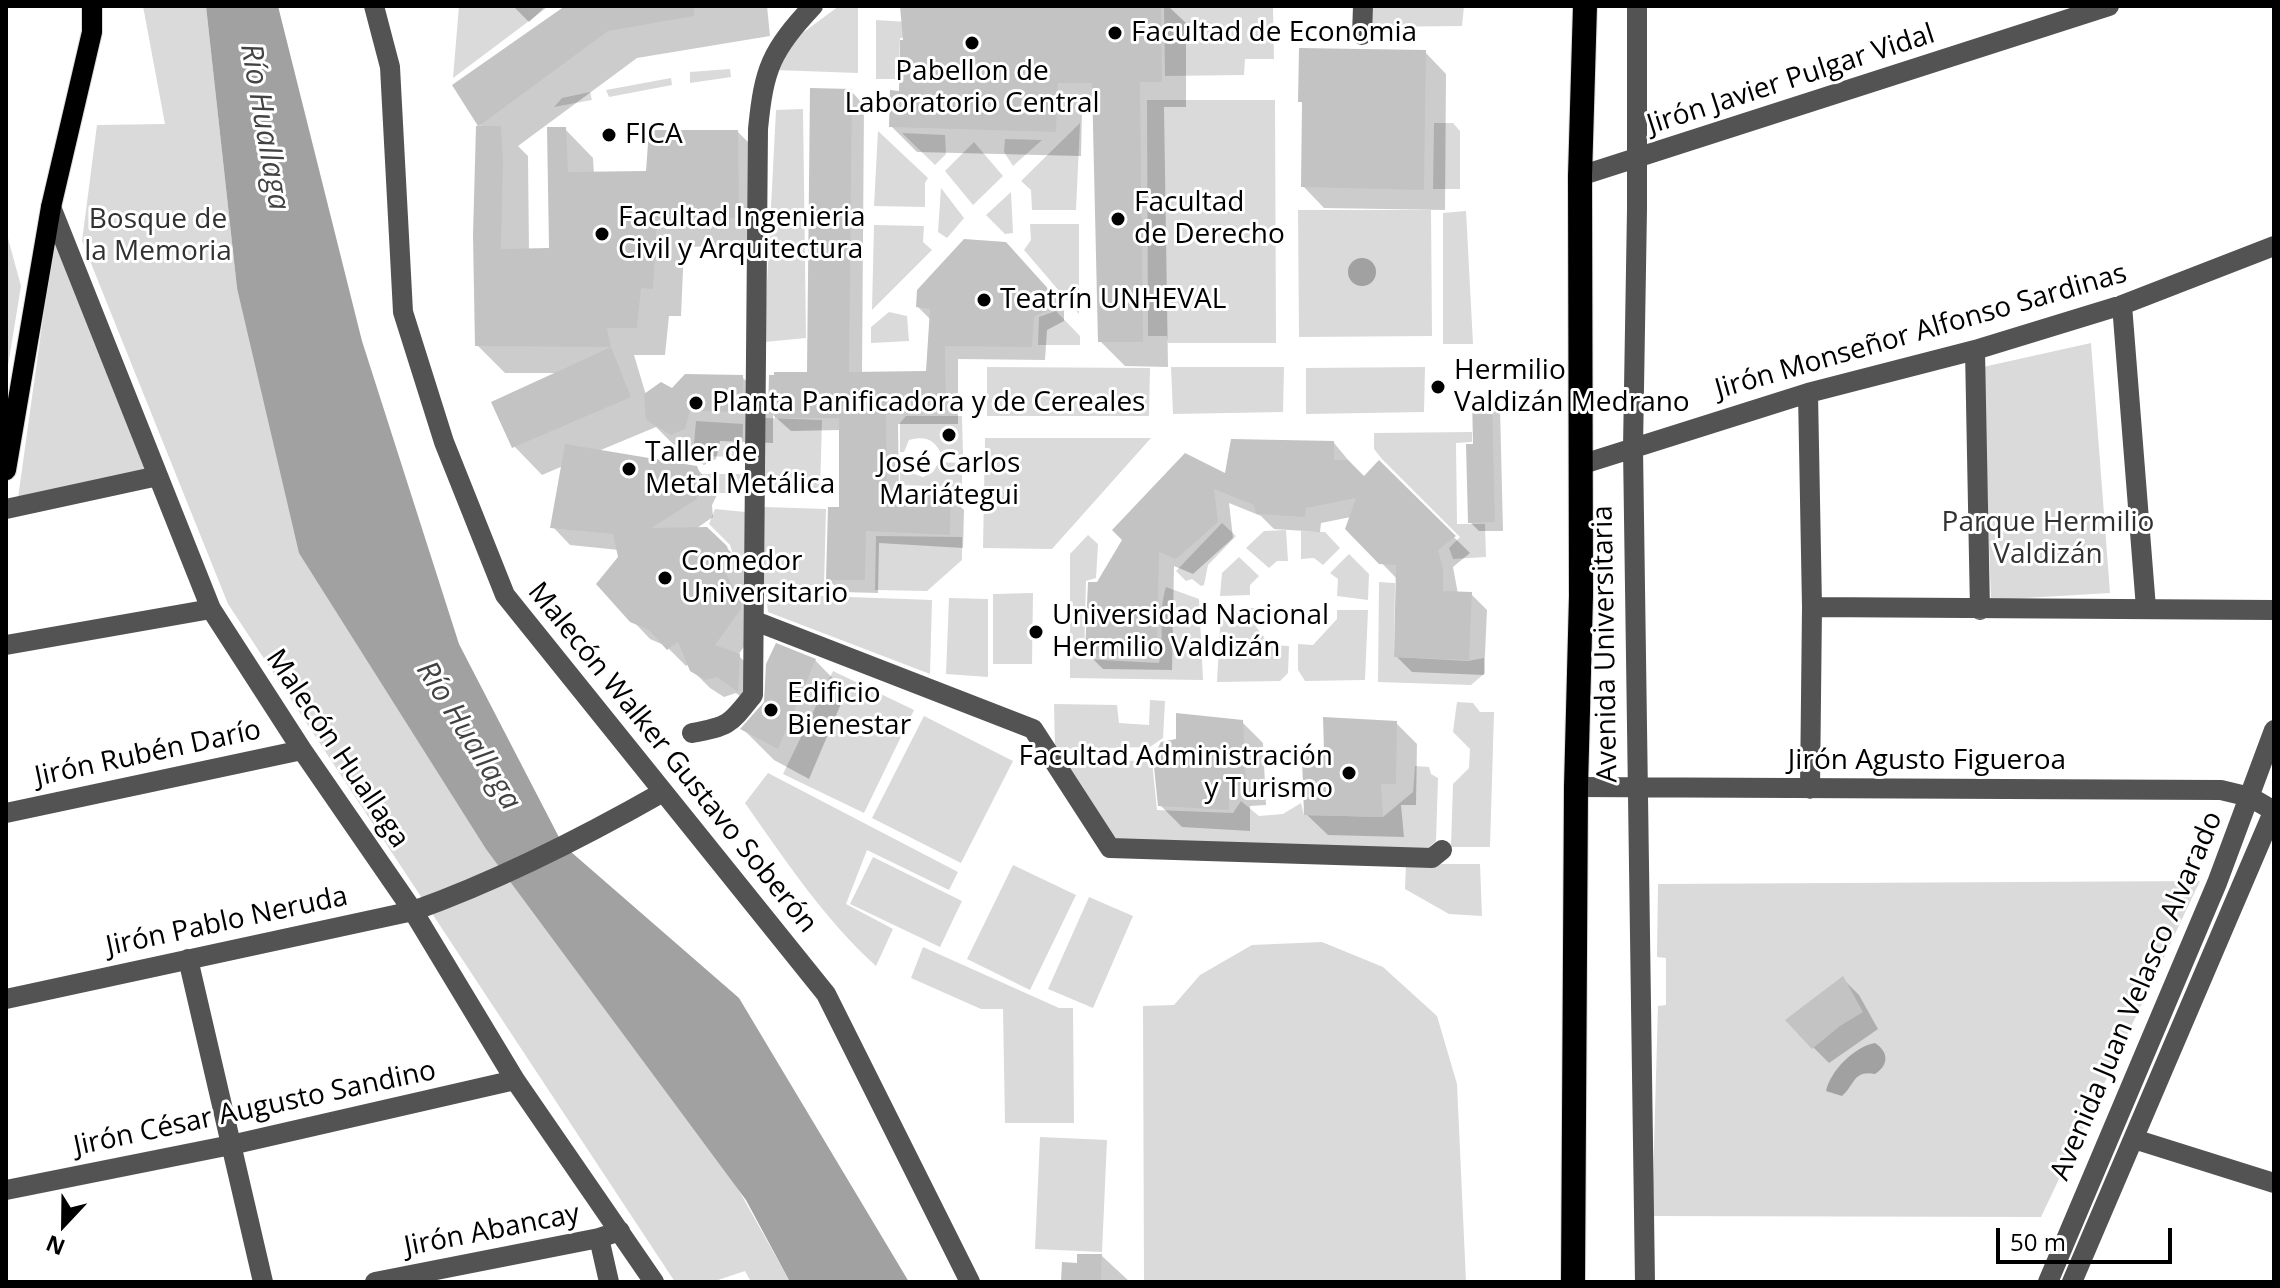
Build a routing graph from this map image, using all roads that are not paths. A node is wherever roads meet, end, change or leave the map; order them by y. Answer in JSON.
{"nodes":[{"id":1,"x":92,"y":6,"type":"edge"},
{"id":2,"x":374,"y":6,"type":"edge"},
{"id":3,"x":813,"y":6,"type":"edge"},
{"id":4,"x":1363,"y":6,"type":"edge"},
{"id":5,"x":1585,"y":6,"type":"edge"},
{"id":6,"x":1637,"y":6,"type":"edge"},
{"id":7,"x":2109,"y":6,"type":"edge"},
{"id":8,"x":1362,"y":35,"type":"dead end"},
{"id":9,"x":1636,"y":158,"type":"junction"},
{"id":10,"x":1580,"y":176,"type":"junction"},
{"id":11,"x":51,"y":207,"type":"junction"},
{"id":12,"x":2274,"y":246,"type":"edge"},
{"id":13,"x":2122,"y":305,"type":"junction"},
{"id":14,"x":1975,"y":350,"type":"junction"},
{"id":15,"x":1808,"y":393,"type":"junction"},
{"id":16,"x":1633,"y":448,"type":"junction"},
{"id":17,"x":1580,"y":465,"type":"junction"},
{"id":18,"x":6,"y":470,"type":"edge"},
{"id":19,"x":158,"y":476,"type":"junction"},
{"id":20,"x":6,"y":509,"type":"edge"},
{"id":21,"x":1812,"y":607,"type":"junction"},
{"id":22,"x":2146,"y":608,"type":"junction"},
{"id":23,"x":211,"y":609,"type":"junction"},
{"id":24,"x":1980,"y":610,"type":"junction"},
{"id":25,"x":2274,"y":610,"type":"edge"},
{"id":26,"x":755,"y":621,"type":"junction"},
{"id":27,"x":6,"y":645,"type":"edge"},
{"id":28,"x":2274,"y":730,"type":"edge"},
{"id":29,"x":692,"y":733,"type":"dead end"},
{"id":30,"x":302,"y":750,"type":"junction"},
{"id":31,"x":1576,"y":787,"type":"junction"},
{"id":32,"x":1638,"y":788,"type":"junction"},
{"id":33,"x":1810,"y":789,"type":"junction"},
{"id":34,"x":663,"y":792,"type":"junction"},
{"id":35,"x":2250,"y":797,"type":"junction"},
{"id":36,"x":2274,"y":810,"type":"edge"},
{"id":37,"x":6,"y":813,"type":"edge"},
{"id":38,"x":1442,"y":850,"type":"dead end"},
{"id":39,"x":413,"y":911,"type":"junction"},
{"id":40,"x":188,"y":959,"type":"junction"},
{"id":41,"x":6,"y":999,"type":"edge"},
{"id":42,"x":515,"y":1080,"type":"junction"},
{"id":43,"x":2134,"y":1139,"type":"junction"},
{"id":44,"x":231,"y":1145,"type":"junction"},
{"id":45,"x":2274,"y":1183,"type":"edge"},
{"id":46,"x":6,"y":1190,"type":"edge"},
{"id":47,"x":620,"y":1231,"type":"junction"},
{"id":48,"x":599,"y":1238,"type":"junction"},
{"id":49,"x":263,"y":1282,"type":"edge"},
{"id":50,"x":375,"y":1282,"type":"edge"},
{"id":51,"x":609,"y":1282,"type":"edge"},
{"id":52,"x":654,"y":1282,"type":"edge"},
{"id":53,"x":970,"y":1282,"type":"edge"},
{"id":54,"x":1573,"y":1282,"type":"edge"},
{"id":55,"x":1645,"y":1282,"type":"edge"},
{"id":56,"x":2048,"y":1282,"type":"edge"},
{"id":57,"x":2072,"y":1282,"type":"edge"}],
"edges":[{"from":1,"to":11,"type":"main road"},
{"from":2,"to":34,"type":"street","name":"Malecón Walker Gustavo Soberón"},
{"from":3,"to":26,"type":"street"},
{"from":4,"to":8,"type":"street"},
{"from":5,"to":10,"type":"highway","name":"Avenida Universitaria"},
{"from":6,"to":9,"type":"street","name":"Avenida Universitaria"},
{"from":7,"to":9,"type":"street","name":"Jirón Javier Pulgar Vidal"},
{"from":9,"to":10,"type":"street","name":"Jirón Javier Pulgar Vidal"},
{"from":9,"to":16,"type":"street","name":"Avenida Universitaria"},
{"from":10,"to":17,"type":"highway","name":"Avenida Universitaria"},
{"from":11,"to":18,"type":"main road"},
{"from":11,"to":19,"type":"street","name":"Malecón Huallaga"},
{"from":12,"to":13,"type":"street","name":"Jirón Monseñor Alfonso Sardinas"},
{"from":13,"to":14,"type":"street","name":"Jirón Monseñor Alfonso Sardinas"},
{"from":13,"to":22,"type":"street"},
{"from":14,"to":15,"type":"street","name":"Jirón Monseñor Alfonso Sardinas"},
{"from":14,"to":24,"type":"street"},
{"from":15,"to":16,"type":"street","name":"Jirón Monseñor Alfonso Sardinas"},
{"from":15,"to":21,"type":"street"},
{"from":16,"to":17,"type":"street","name":"Jirón Monseñor Alfonso Sardinas"},
{"from":16,"to":32,"type":"street","name":"Avenida Universitaria"},
{"from":17,"to":31,"type":"highway","name":"Avenida Universitaria"},
{"from":19,"to":20,"type":"street"},
{"from":19,"to":23,"type":"street","name":"Malecón Huallaga"},
{"from":21,"to":24,"type":"street"},
{"from":21,"to":33,"type":"street"},
{"from":22,"to":24,"type":"street"},
{"from":22,"to":25,"type":"street"},
{"from":23,"to":27,"type":"street"},
{"from":23,"to":30,"type":"street","name":"Malecón Huallaga"},
{"from":26,"to":29,"type":"street"},
{"from":26,"to":38,"type":"street"},
{"from":28,"to":35,"type":"street","name":"Avenida Juan Velasco Alvarado"},
{"from":30,"to":37,"type":"street","name":"Jirón Rubén Darío"},
{"from":30,"to":39,"type":"street","name":"Malecón Huallaga"},
{"from":31,"to":32,"type":"street","name":"Jirón Agusto Figueroa"},
{"from":31,"to":54,"type":"highway","name":"Avenida Universitaria"},
{"from":32,"to":33,"type":"street","name":"Jirón Agusto Figueroa"},
{"from":32,"to":55,"type":"street","name":"Avenida Universitaria"},
{"from":33,"to":35,"type":"street","name":"Jirón Agusto Figueroa"},
{"from":34,"to":39,"type":"street","name":"Jirón Pablo Neruda"},
{"from":34,"to":53,"type":"street","name":"Malecón Walker Gustavo Soberón"},
{"from":35,"to":36,"type":"street","name":"Jirón Agusto Figueroa"},
{"from":35,"to":56,"type":"street","name":"Avenida Juan Velasco Alvarado"},
{"from":36,"to":43,"type":"street","name":"Avenida Juan Velasco Alvarado"},
{"from":39,"to":40,"type":"street","name":"Jirón Pablo Neruda"},
{"from":39,"to":42,"type":"street","name":"Malecón Huallaga"},
{"from":40,"to":41,"type":"street","name":"Jirón Pablo Neruda"},
{"from":40,"to":44,"type":"street"},
{"from":42,"to":44,"type":"street","name":"Jirón César Augusto Sandino"},
{"from":42,"to":47,"type":"street","name":"Malecón Huallaga"},
{"from":43,"to":45,"type":"street"},
{"from":43,"to":57,"type":"street","name":"Avenida Juan Velasco Alvarado"},
{"from":44,"to":46,"type":"street","name":"Jirón César Augusto Sandino"},
{"from":44,"to":49,"type":"street"},
{"from":47,"to":48,"type":"street","name":"Jirón Abancay"},
{"from":47,"to":52,"type":"street","name":"Malecón Huallaga"},
{"from":48,"to":50,"type":"street","name":"Jirón Abancay"},
{"from":48,"to":51,"type":"street"}]}
